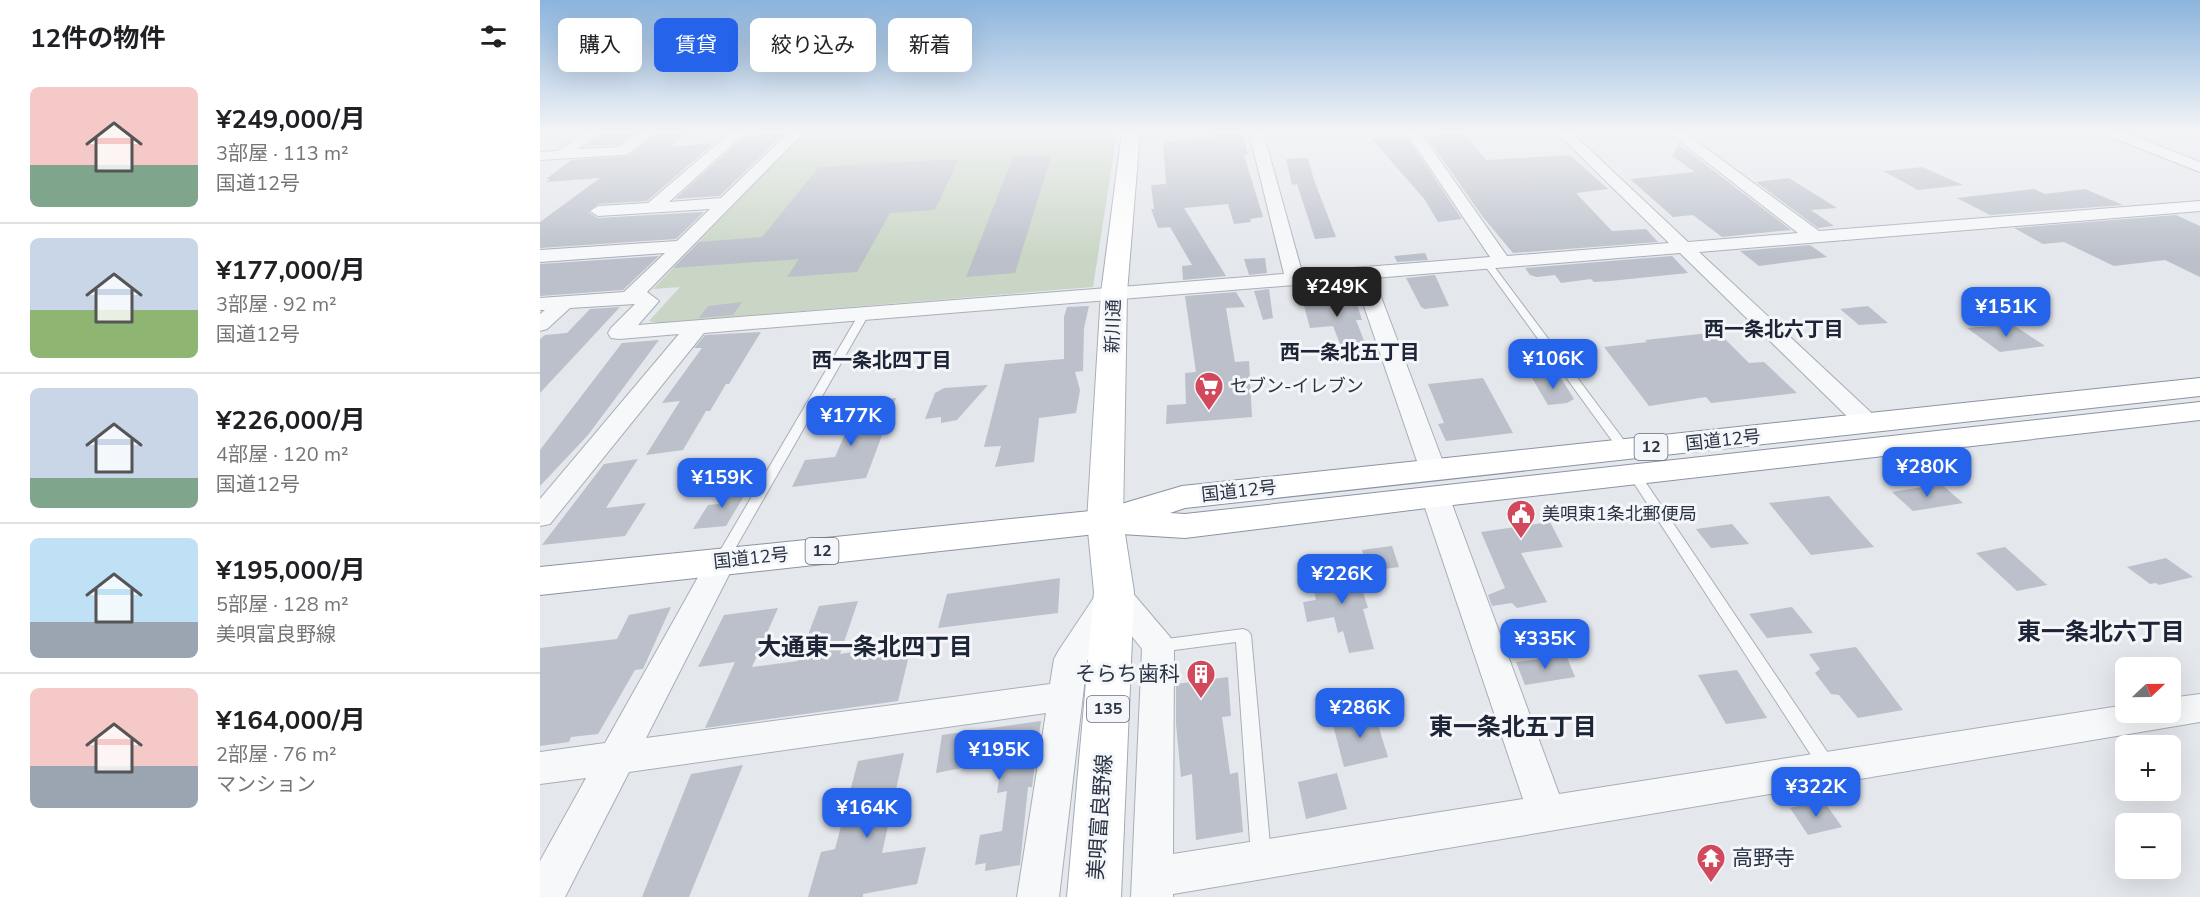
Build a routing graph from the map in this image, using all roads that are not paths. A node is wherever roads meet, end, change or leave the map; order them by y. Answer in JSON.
{"nodes":[{"id":1,"x":691,"y":174,"type":"edge"},
{"id":2,"x":754,"y":174,"type":"edge"},
{"id":3,"x":1127,"y":174,"type":"edge"},
{"id":4,"x":1267,"y":174,"type":"edge"},
{"id":5,"x":1439,"y":174,"type":"edge"},
{"id":6,"x":1607,"y":174,"type":"edge"},
{"id":7,"x":1731,"y":174,"type":"edge"},
{"id":8,"x":724,"y":203,"type":"junction"},
{"id":9,"x":2200,"y":206,"type":"edge"},
{"id":10,"x":652,"y":208,"type":"junction"},
{"id":11,"x":598,"y":211,"type":"dead end"},
{"id":12,"x":1815,"y":237,"type":"junction"},
{"id":13,"x":681,"y":246,"type":"junction"},
{"id":14,"x":1684,"y":247,"type":"junction"},
{"id":15,"x":540,"y":256,"type":"edge"},
{"id":16,"x":1495,"y":262,"type":"junction"},
{"id":17,"x":1362,"y":272,"type":"junction"},
{"id":18,"x":1294,"y":277,"type":"junction"},
{"id":19,"x":1114,"y":293,"type":"junction"},
{"id":20,"x":631,"y":297,"type":"junction"},
{"id":21,"x":565,"y":302,"type":"junction"},
{"id":22,"x":540,"y":304,"type":"edge"},
{"id":23,"x":864,"y":314,"type":"junction"},
{"id":24,"x":540,"y":325,"type":"edge"},
{"id":25,"x":697,"y":327,"type":"junction"},
{"id":26,"x":2200,"y":387,"type":"edge"},
{"id":27,"x":2200,"y":411,"type":"edge"},
{"id":28,"x":1869,"y":423,"type":"junction"},
{"id":29,"x":1629,"y":462,"type":"junction"},
{"id":30,"x":1434,"y":483,"type":"junction"},
{"id":31,"x":540,"y":517,"type":"edge"},
{"id":32,"x":1105,"y":521,"type":"junction"},
{"id":33,"x":721,"y":561,"type":"junction"},
{"id":34,"x":540,"y":581,"type":"edge"},
{"id":35,"x":1114,"y":591,"type":"junction"},
{"id":36,"x":1158,"y":646,"type":"junction"},
{"id":37,"x":1067,"y":696,"type":"junction"},
{"id":38,"x":2200,"y":708,"type":"edge"},
{"id":39,"x":615,"y":757,"type":"junction"},
{"id":40,"x":540,"y":768,"type":"edge"},
{"id":41,"x":1829,"y":768,"type":"junction"},
{"id":42,"x":1547,"y":814,"type":"junction"},
{"id":43,"x":1262,"y":860,"type":"junction"},
{"id":44,"x":1153,"y":887,"type":"edge"},
{"id":45,"x":543,"y":897,"type":"edge"},
{"id":46,"x":1038,"y":897,"type":"edge"},
{"id":47,"x":1094,"y":897,"type":"edge"}],
"edges":[{"from":1,"to":10,"type":"street"},
{"from":2,"to":8,"type":"street"},
{"from":3,"to":19,"type":"main road","name":"新川通"},
{"from":4,"to":18,"type":"street"},
{"from":5,"to":16,"type":"street"},
{"from":6,"to":14,"type":"street"},
{"from":7,"to":12,"type":"street"},
{"from":8,"to":10,"type":"street"},
{"from":8,"to":13,"type":"street"},
{"from":9,"to":12,"type":"street"},
{"from":10,"to":11,"type":"street"},
{"from":12,"to":14,"type":"street"},
{"from":13,"to":15,"type":"street"},
{"from":13,"to":20,"type":"street"},
{"from":14,"to":16,"type":"street"},
{"from":14,"to":28,"type":"street"},
{"from":16,"to":17,"type":"street"},
{"from":16,"to":29,"type":"lane"},
{"from":17,"to":18,"type":"street"},
{"from":17,"to":30,"type":"street"},
{"from":18,"to":19,"type":"street"},
{"from":19,"to":23,"type":"street"},
{"from":19,"to":32,"type":"main road","name":"新川通"},
{"from":20,"to":21,"type":"street"},
{"from":20,"to":25,"type":"street"},
{"from":21,"to":22,"type":"street"},
{"from":21,"to":24,"type":"street"},
{"from":23,"to":25,"type":"street"},
{"from":23,"to":33,"type":"lane"},
{"from":25,"to":31,"type":"street"},
{"from":26,"to":28,"type":"main road","name":"国道12号","number":"12"},
{"from":27,"to":29,"type":"main road","name":"国道12号","number":"12"},
{"from":28,"to":29,"type":"main road","name":"国道12号","number":"12"},
{"from":29,"to":30,"type":"main road","name":"国道12号","number":"12"},
{"from":29,"to":41,"type":"lane"},
{"from":30,"to":32,"type":"main road","name":"国道12号","number":"12"},
{"from":30,"to":42,"type":"street"},
{"from":32,"to":33,"type":"main road","name":"国道12号","number":"12"},
{"from":32,"to":35,"type":"main road","name":"美唄富良野線","number":"135"},
{"from":33,"to":34,"type":"main road","name":"国道12号","number":"12"},
{"from":33,"to":39,"type":"street"},
{"from":35,"to":36,"type":"street"},
{"from":35,"to":37,"type":"street"},
{"from":35,"to":47,"type":"main road","name":"美唄富良野線","number":"135"},
{"from":36,"to":43,"type":"lane"},
{"from":36,"to":44,"type":"street"},
{"from":37,"to":39,"type":"street"},
{"from":37,"to":46,"type":"street"},
{"from":38,"to":41,"type":"street"},
{"from":39,"to":40,"type":"street"},
{"from":39,"to":45,"type":"street"},
{"from":41,"to":42,"type":"street"},
{"from":42,"to":43,"type":"street"},
{"from":43,"to":44,"type":"street"}]}
